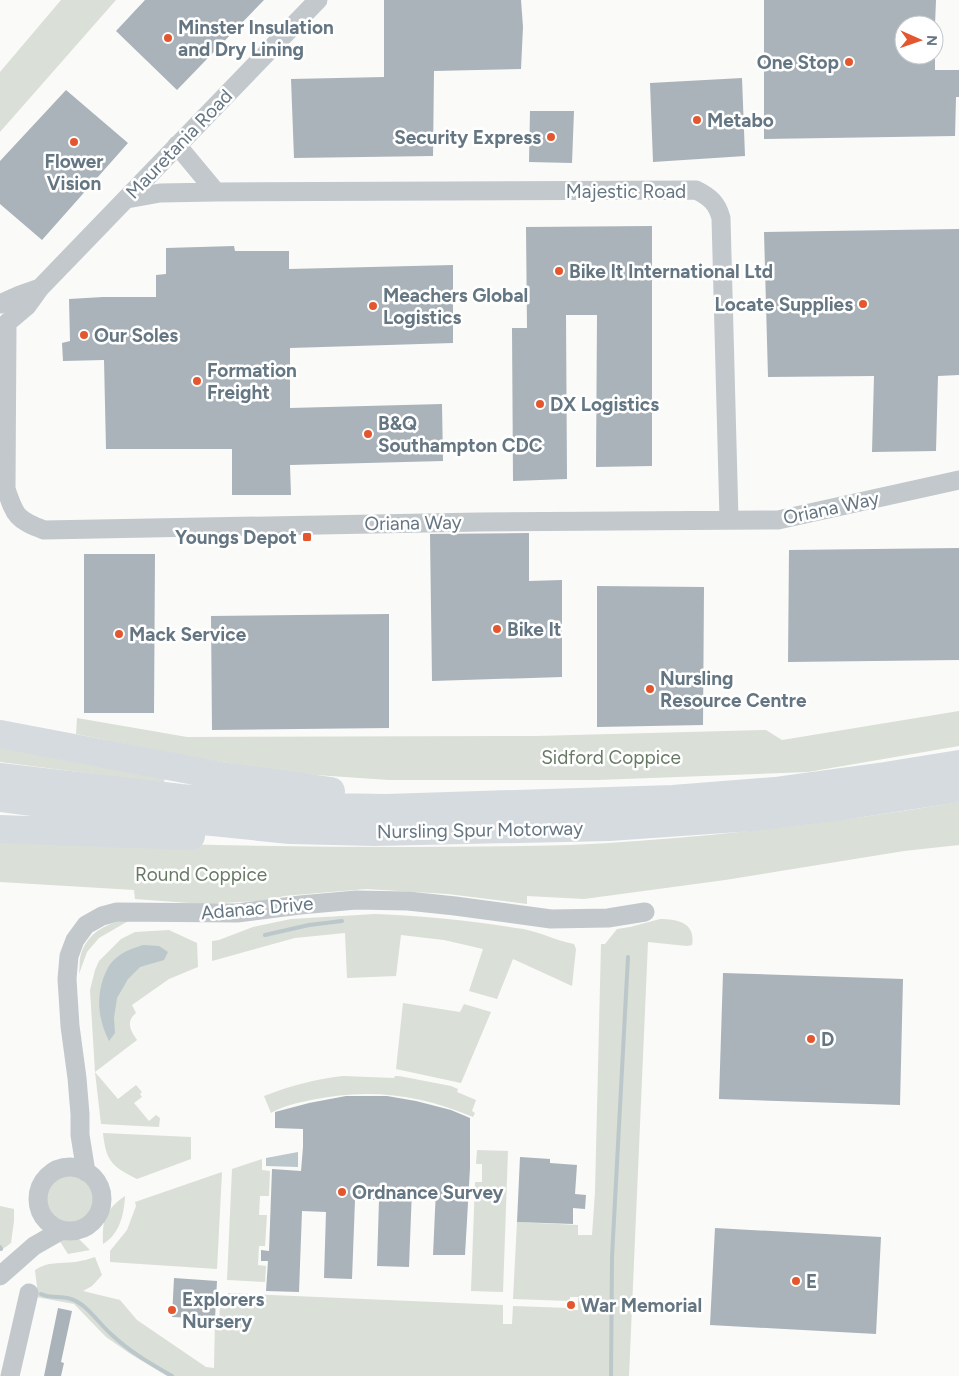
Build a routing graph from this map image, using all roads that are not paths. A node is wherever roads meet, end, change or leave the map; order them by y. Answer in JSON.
{"nodes":[{"id":1,"x":318,"y":0,"type":"edge"},
{"id":2,"x":177,"y":145,"type":"junction"},
{"id":3,"x":216,"y":192,"type":"junction"},
{"id":4,"x":127,"y":198,"type":"junction"},
{"id":5,"x":3,"y":318,"type":"edge"},
{"id":6,"x":3,"y":362,"type":"edge"},
{"id":7,"x":959,"y":480,"type":"edge"},
{"id":8,"x":729,"y":519,"type":"junction"},
{"id":9,"x":0,"y":734,"type":"edge"},
{"id":10,"x":959,"y":764,"type":"edge"},
{"id":11,"x":0,"y":777,"type":"edge"},
{"id":12,"x":959,"y":788,"type":"edge"},
{"id":13,"x":0,"y":798,"type":"edge"},
{"id":14,"x":471,"y":805,"type":"junction"},
{"id":15,"x":0,"y":829,"type":"edge"},
{"id":16,"x":290,"y":830,"type":"junction"},
{"id":17,"x":645,"y":912,"type":"dead end"},
{"id":18,"x":80,"y":1135,"type":"junction"},
{"id":19,"x":59,"y":1169,"type":"junction"},
{"id":20,"x":86,"y":1172,"type":"junction"},
{"id":21,"x":44,"y":1217,"type":"junction"},
{"id":22,"x":62,"y":1230,"type":"junction"},
{"id":23,"x":34,"y":1246,"type":"junction"},
{"id":24,"x":0,"y":1276,"type":"edge"},
{"id":25,"x":29,"y":1293,"type":"dead end"},
{"id":26,"x":10,"y":1376,"type":"edge"}],
"edges":[{"from":1,"to":2,"type":"street","name":"Mauretania Road"},
{"from":2,"to":3,"type":"street"},
{"from":2,"to":4,"type":"street","name":"Mauretania Road"},
{"from":3,"to":4,"type":"street","name":"Majestic Road"},
{"from":3,"to":8,"type":"street","name":"Majestic Road"},
{"from":4,"to":5,"type":"street","name":"Mauretania Road"},
{"from":5,"to":6,"type":"street","name":"Oriana Way"},
{"from":6,"to":8,"type":"street","name":"Oriana Way"},
{"from":7,"to":8,"type":"street","name":"Oriana Way"},
{"from":9,"to":14,"type":"highway"},
{"from":10,"to":14,"type":"highway","name":"Nursling Spur Motorway"},
{"from":11,"to":14,"type":"highway","name":"Nursling Spur Motorway"},
{"from":12,"to":16,"type":"highway","name":"Nursling Spur Motorway"},
{"from":13,"to":16,"type":"highway","name":"Nursling Spur Motorway"},
{"from":15,"to":16,"type":"highway"},
{"from":17,"to":18,"type":"street","name":"Adanac Drive"},
{"from":18,"to":19,"type":"street"},
{"from":18,"to":20,"type":"street","name":"Adanac Drive"},
{"from":19,"to":20,"type":"street"},
{"from":19,"to":21,"type":"street"},
{"from":20,"to":22,"type":"street"},
{"from":21,"to":22,"type":"street"},
{"from":21,"to":23,"type":"street"},
{"from":22,"to":23,"type":"street"},
{"from":23,"to":24,"type":"street"},
{"from":25,"to":26,"type":"street"}]}
